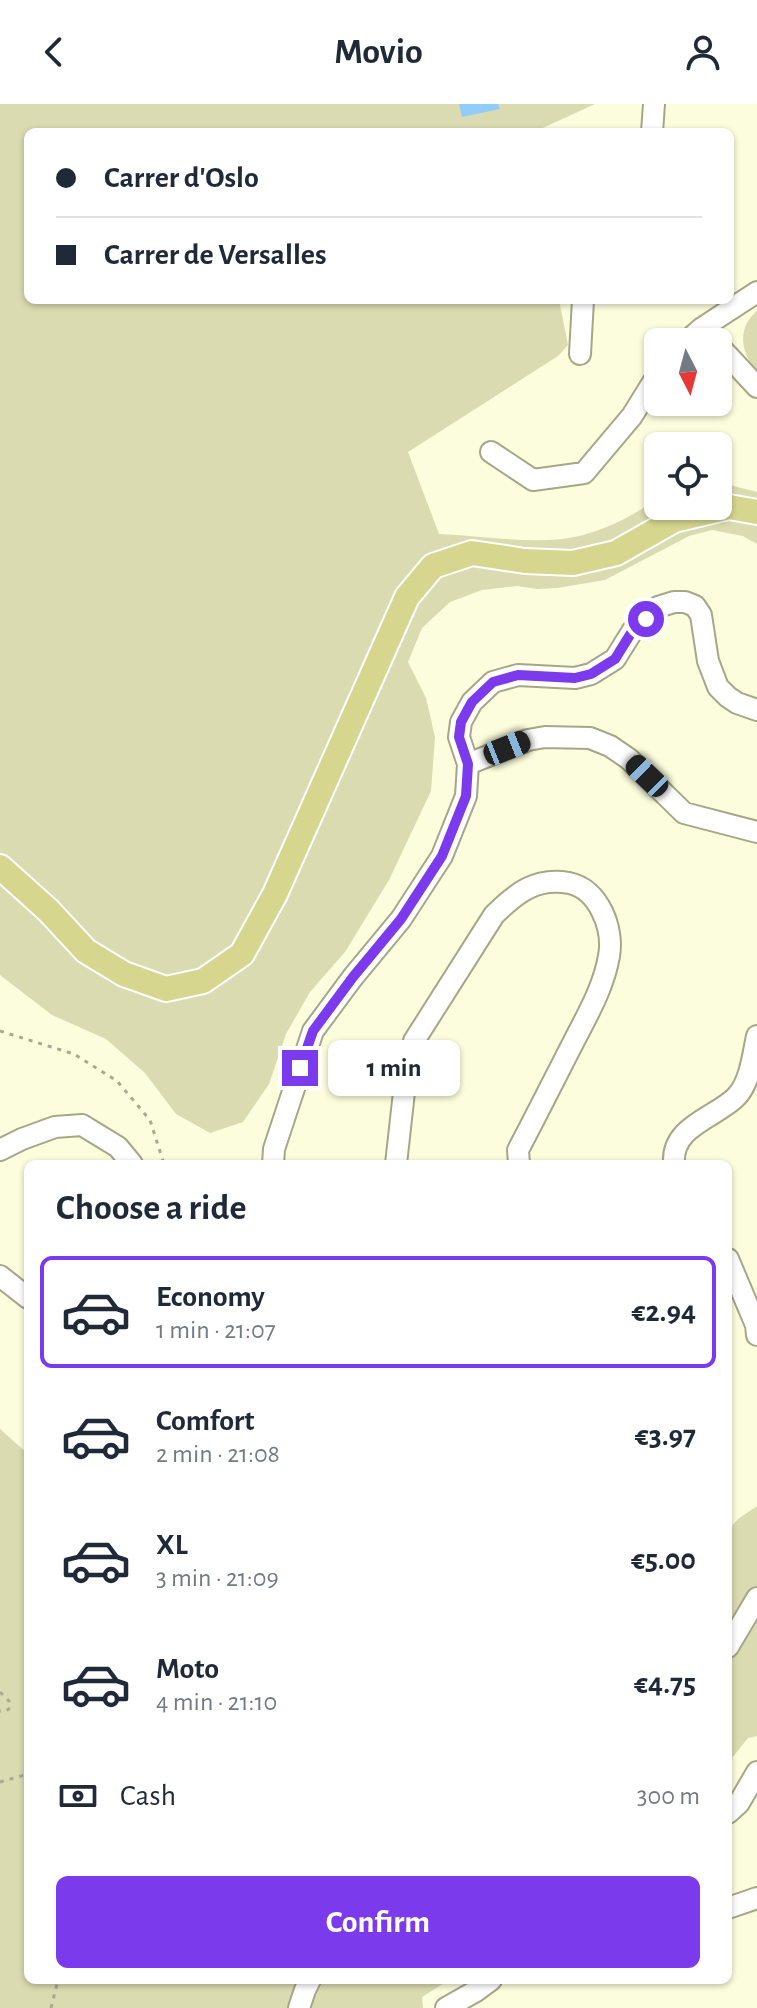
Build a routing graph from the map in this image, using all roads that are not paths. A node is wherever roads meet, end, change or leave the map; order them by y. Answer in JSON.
{"nodes":[{"id":1,"x":654,"y":104,"type":"edge"},
{"id":2,"x":652,"y":128,"type":"edge"},
{"id":3,"x":757,"y":292,"type":"edge"},
{"id":4,"x":583,"y":304,"type":"edge"},
{"id":5,"x":722,"y":328,"type":"edge"},
{"id":6,"x":580,"y":354,"type":"dead end"},
{"id":7,"x":732,"y":360,"type":"edge"},
{"id":8,"x":757,"y":387,"type":"edge"},
{"id":9,"x":644,"y":397,"type":"edge"},
{"id":10,"x":491,"y":452,"type":"dead end"},
{"id":11,"x":757,"y":512,"type":"edge"},
{"id":12,"x":757,"y":710,"type":"edge"},
{"id":13,"x":468,"y":764,"type":"junction"},
{"id":14,"x":757,"y":832,"type":"edge"},
{"id":15,"x":0,"y":867,"type":"edge"},
{"id":16,"x":757,"y":1036,"type":"edge"},
{"id":17,"x":0,"y":1150,"type":"edge"},
{"id":18,"x":129,"y":1160,"type":"edge"},
{"id":19,"x":273,"y":1160,"type":"edge"},
{"id":20,"x":396,"y":1160,"type":"edge"},
{"id":21,"x":519,"y":1160,"type":"edge"},
{"id":22,"x":673,"y":1160,"type":"edge"},
{"id":23,"x":732,"y":1268,"type":"edge"},
{"id":24,"x":0,"y":1276,"type":"edge"},
{"id":25,"x":24,"y":1295,"type":"edge"},
{"id":26,"x":757,"y":1335,"type":"edge"},
{"id":27,"x":757,"y":1598,"type":"edge"},
{"id":28,"x":732,"y":1640,"type":"edge"},
{"id":29,"x":757,"y":1772,"type":"edge"},
{"id":30,"x":732,"y":1809,"type":"edge"},
{"id":31,"x":757,"y":1898,"type":"edge"},
{"id":32,"x":732,"y":1907,"type":"edge"},
{"id":33,"x":308,"y":1984,"type":"edge"},
{"id":34,"x":486,"y":1984,"type":"edge"},
{"id":35,"x":299,"y":2008,"type":"edge"},
{"id":36,"x":446,"y":2008,"type":"edge"}],
"edges":[{"from":1,"to":2,"type":"street"},
{"from":3,"to":5,"type":"street"},
{"from":4,"to":6,"type":"street"},
{"from":7,"to":8,"type":"street"},
{"from":9,"to":10,"type":"street"},
{"from":11,"to":15,"type":"main road"},
{"from":12,"to":13,"type":"street"},
{"from":13,"to":14,"type":"street"},
{"from":13,"to":19,"type":"street"},
{"from":16,"to":22,"type":"street"},
{"from":17,"to":18,"type":"street"},
{"from":20,"to":21,"type":"street"},
{"from":23,"to":26,"type":"street"},
{"from":24,"to":25,"type":"street"},
{"from":27,"to":28,"type":"street"},
{"from":29,"to":30,"type":"street"},
{"from":31,"to":32,"type":"street"},
{"from":33,"to":35,"type":"street"},
{"from":34,"to":36,"type":"street"}]}
